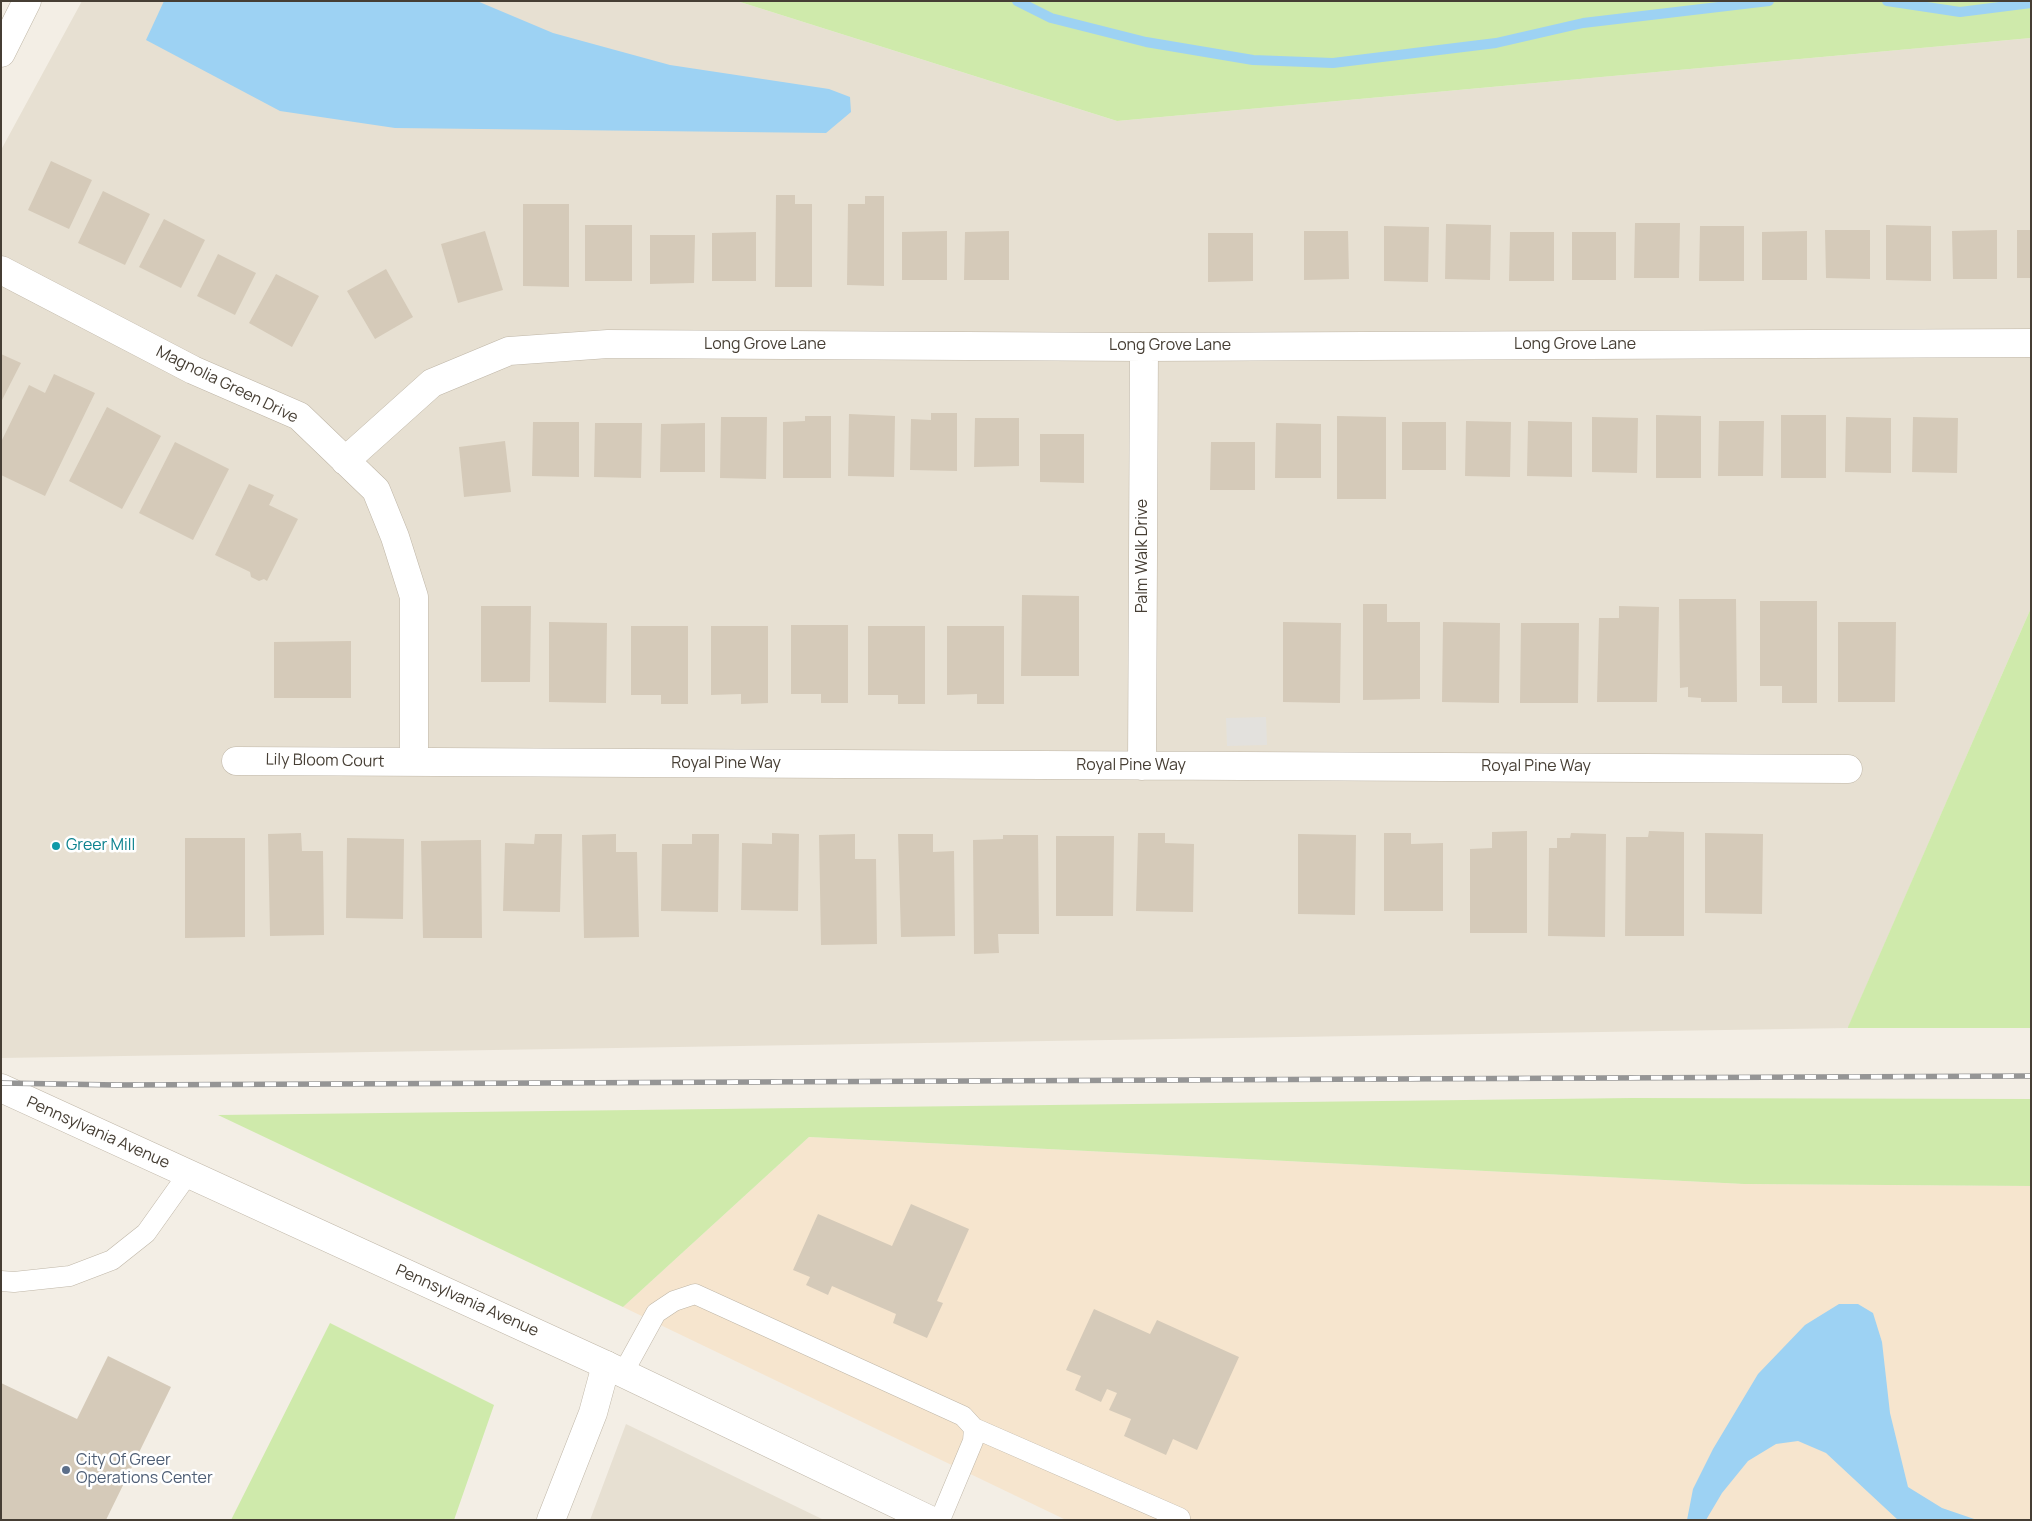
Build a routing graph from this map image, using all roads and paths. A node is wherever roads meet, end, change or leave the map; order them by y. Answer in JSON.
{"nodes":[{"id":1,"x":27,"y":1,"type":"edge"},
{"id":2,"x":1,"y":53,"type":"edge"},
{"id":3,"x":1,"y":270,"type":"edge"},
{"id":4,"x":2031,"y":343,"type":"edge"},
{"id":5,"x":1144,"y":347,"type":"junction"},
{"id":6,"x":345,"y":461,"type":"junction"},
{"id":7,"x":236,"y":760,"type":"dead end"},
{"id":8,"x":414,"y":762,"type":"junction"},
{"id":9,"x":1142,"y":766,"type":"junction"},
{"id":10,"x":1848,"y":769,"type":"dead end"},
{"id":11,"x":1,"y":1088,"type":"edge"},
{"id":12,"x":188,"y":1174,"type":"junction"},
{"id":13,"x":1,"y":1282,"type":"edge"},
{"id":14,"x":615,"y":1369,"type":"junction"},
{"id":15,"x":974,"y":1428,"type":"junction"},
{"id":16,"x":1180,"y":1518,"type":"dead end"},
{"id":17,"x":551,"y":1520,"type":"edge"},
{"id":18,"x":930,"y":1520,"type":"edge"},
{"id":19,"x":940,"y":1520,"type":"edge"}],
"edges":[{"from":1,"to":2,"type":"street"},
{"from":3,"to":6,"type":"street","name":"Magnolia Green Drive"},
{"from":4,"to":5,"type":"street","name":"Long Grove Lane"},
{"from":5,"to":6,"type":"street","name":"Long Grove Lane"},
{"from":5,"to":9,"type":"street","name":"Palm Walk Drive"},
{"from":6,"to":8,"type":"street","name":"Magnolia Green Drive"},
{"from":7,"to":8,"type":"street","name":"Lily Bloom Court"},
{"from":8,"to":9,"type":"street","name":"Royal Pine Way"},
{"from":9,"to":10,"type":"street","name":"Royal Pine Way"},
{"from":11,"to":12,"type":"street","name":"Pennsylvania Avenue"},
{"from":12,"to":13,"type":"lane"},
{"from":12,"to":14,"type":"street","name":"Pennsylvania Avenue"},
{"from":14,"to":15,"type":"lane"},
{"from":14,"to":17,"type":"street"},
{"from":14,"to":18,"type":"street","name":"Pennsylvania Avenue"},
{"from":15,"to":16,"type":"lane"},
{"from":15,"to":19,"type":"lane"}]}
